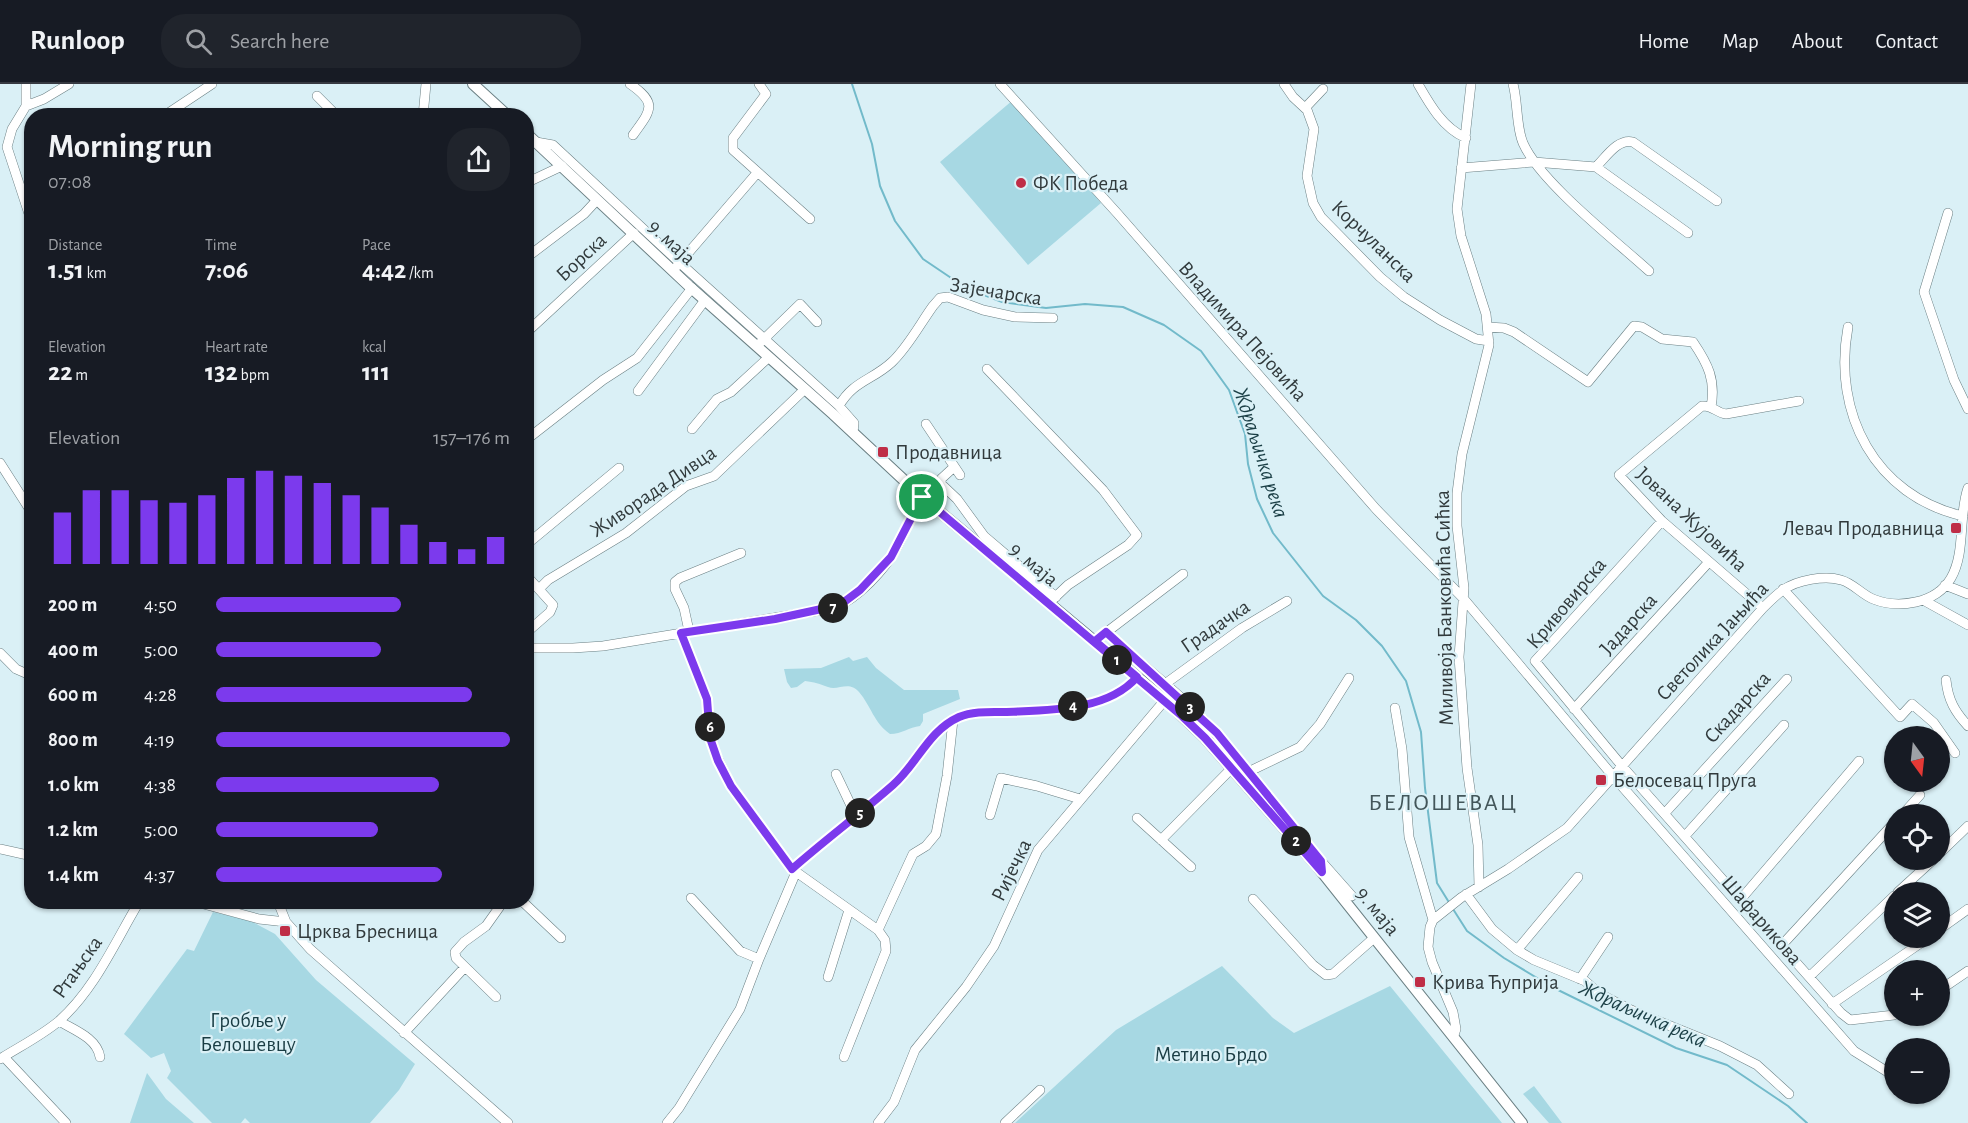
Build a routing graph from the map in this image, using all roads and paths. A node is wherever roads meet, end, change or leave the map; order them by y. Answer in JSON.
{"nodes":[{"id":1,"x":26,"y":84,"type":"edge"},
{"id":2,"x":69,"y":84,"type":"edge"},
{"id":3,"x":212,"y":84,"type":"edge"},
{"id":4,"x":426,"y":84,"type":"edge"},
{"id":5,"x":472,"y":84,"type":"edge"},
{"id":6,"x":630,"y":84,"type":"edge"},
{"id":7,"x":759,"y":84,"type":"edge"},
{"id":8,"x":1000,"y":84,"type":"edge"},
{"id":9,"x":1284,"y":84,"type":"edge"},
{"id":10,"x":1418,"y":84,"type":"edge"},
{"id":11,"x":1471,"y":84,"type":"edge"},
{"id":12,"x":1513,"y":84,"type":"edge"},
{"id":13,"x":1010,"y":88,"type":"edge"},
{"id":14,"x":1323,"y":89,"type":"dead end"},
{"id":15,"x":317,"y":96,"type":"dead end"},
{"id":16,"x":26,"y":106,"type":"joint"},
{"id":17,"x":176,"y":108,"type":"edge"},
{"id":18,"x":329,"y":108,"type":"edge"},
{"id":19,"x":424,"y":108,"type":"edge"},
{"id":20,"x":499,"y":108,"type":"edge"},
{"id":21,"x":24,"y":110,"type":"edge"},
{"id":22,"x":1307,"y":110,"type":"junction"},
{"id":23,"x":633,"y":135,"type":"dead end"},
{"id":24,"x":1466,"y":138,"type":"junction"},
{"id":25,"x":536,"y":142,"type":"joint"},
{"id":26,"x":6,"y":156,"type":"edge"},
{"id":27,"x":0,"y":162,"type":"edge"},
{"id":28,"x":1534,"y":162,"type":"junction"},
{"id":29,"x":562,"y":166,"type":"junction"},
{"id":30,"x":1596,"y":167,"type":"junction"},
{"id":31,"x":1461,"y":168,"type":"junction"},
{"id":32,"x":758,"y":173,"type":"junction"},
{"id":33,"x":534,"y":179,"type":"edge"},
{"id":34,"x":597,"y":200,"type":"junction"},
{"id":35,"x":1717,"y":201,"type":"dead end"},
{"id":36,"x":24,"y":202,"type":"edge"},
{"id":37,"x":1948,"y":213,"type":"dead end"},
{"id":38,"x":810,"y":219,"type":"dead end"},
{"id":39,"x":1688,"y":232,"type":"dead end"},
{"id":40,"x":634,"y":233,"type":"junction"},
{"id":41,"x":534,"y":252,"type":"edge"},
{"id":42,"x":677,"y":267,"type":"junction"},
{"id":43,"x":1649,"y":271,"type":"dead end"},
{"id":44,"x":692,"y":288,"type":"junction"},
{"id":45,"x":705,"y":300,"type":"junction"},
{"id":46,"x":1053,"y":318,"type":"dead end"},
{"id":47,"x":817,"y":322,"type":"dead end"},
{"id":48,"x":534,"y":326,"type":"edge"},
{"id":49,"x":1488,"y":327,"type":"junction"},
{"id":50,"x":1848,"y":327,"type":"dead end"},
{"id":51,"x":760,"y":342,"type":"junction"},
{"id":52,"x":1490,"y":342,"type":"junction"},
{"id":53,"x":768,"y":358,"type":"junction"},
{"id":54,"x":987,"y":369,"type":"dead end"},
{"id":55,"x":805,"y":389,"type":"junction"},
{"id":56,"x":638,"y":391,"type":"dead end"},
{"id":57,"x":1799,"y":401,"type":"dead end"},
{"id":58,"x":839,"y":406,"type":"junction"},
{"id":59,"x":1711,"y":407,"type":"junction"},
{"id":60,"x":1968,"y":409,"type":"edge"},
{"id":61,"x":927,"y":424,"type":"dead end"},
{"id":62,"x":692,"y":429,"type":"dead end"},
{"id":63,"x":853,"y":433,"type":"junction"},
{"id":64,"x":534,"y":434,"type":"edge"},
{"id":65,"x":0,"y":463,"type":"edge"},
{"id":66,"x":620,"y":468,"type":"dead end"},
{"id":67,"x":1968,"y":488,"type":"edge"},
{"id":68,"x":922,"y":497,"type":"junction"},
{"id":69,"x":24,"y":500,"type":"edge"},
{"id":70,"x":1662,"y":521,"type":"junction"},
{"id":71,"x":1964,"y":521,"type":"edge"},
{"id":72,"x":534,"y":538,"type":"edge"},
{"id":73,"x":741,"y":553,"type":"dead end"},
{"id":74,"x":1708,"y":562,"type":"junction"},
{"id":75,"x":1184,"y":574,"type":"dead end"},
{"id":76,"x":534,"y":582,"type":"edge"},
{"id":77,"x":1946,"y":585,"type":"junction"},
{"id":78,"x":540,"y":588,"type":"junction"},
{"id":79,"x":1783,"y":589,"type":"junction"},
{"id":80,"x":1968,"y":594,"type":"edge"},
{"id":81,"x":1463,"y":598,"type":"junction"},
{"id":82,"x":1053,"y":600,"type":"junction"},
{"id":83,"x":1923,"y":600,"type":"junction"},
{"id":84,"x":1287,"y":601,"type":"dead end"},
{"id":85,"x":1763,"y":608,"type":"junction"},
{"id":86,"x":1968,"y":625,"type":"edge"},
{"id":87,"x":534,"y":626,"type":"edge"},
{"id":88,"x":685,"y":632,"type":"junction"},
{"id":89,"x":1106,"y":632,"type":"junction"},
{"id":90,"x":1095,"y":641,"type":"junction"},
{"id":91,"x":534,"y":648,"type":"edge"},
{"id":92,"x":0,"y":653,"type":"edge"},
{"id":93,"x":24,"y":672,"type":"edge"},
{"id":94,"x":1137,"y":677,"type":"junction"},
{"id":95,"x":1349,"y":678,"type":"dead end"},
{"id":96,"x":1787,"y":679,"type":"dead end"},
{"id":97,"x":1946,"y":680,"type":"dead end"},
{"id":98,"x":1165,"y":684,"type":"junction"},
{"id":99,"x":1165,"y":700,"type":"junction"},
{"id":100,"x":1395,"y":708,"type":"dead end"},
{"id":101,"x":1574,"y":709,"type":"junction"},
{"id":102,"x":954,"y":720,"type":"junction"},
{"id":103,"x":1204,"y":720,"type":"junction"},
{"id":104,"x":1784,"y":725,"type":"dead end"},
{"id":105,"x":1968,"y":726,"type":"edge"},
{"id":106,"x":1205,"y":738,"type":"junction"},
{"id":107,"x":1954,"y":753,"type":"dead end"},
{"id":108,"x":1859,"y":761,"type":"dead end"},
{"id":109,"x":1622,"y":766,"type":"junction"},
{"id":110,"x":1232,"y":768,"type":"junction"},
{"id":111,"x":1248,"y":772,"type":"junction"},
{"id":112,"x":836,"y":774,"type":"dead end"},
{"id":113,"x":1613,"y":776,"type":"junction"},
{"id":114,"x":1920,"y":795,"type":"dead end"},
{"id":115,"x":1080,"y":799,"type":"junction"},
{"id":116,"x":1912,"y":804,"type":"edge"},
{"id":117,"x":1665,"y":813,"type":"junction"},
{"id":118,"x":990,"y":815,"type":"dead end"},
{"id":119,"x":856,"y":816,"type":"junction"},
{"id":120,"x":1137,"y":818,"type":"dead end"},
{"id":121,"x":1968,"y":826,"type":"edge"},
{"id":122,"x":1884,"y":834,"type":"edge"},
{"id":123,"x":1685,"y":836,"type":"junction"},
{"id":124,"x":1161,"y":840,"type":"junction"},
{"id":125,"x":1950,"y":843,"type":"edge"},
{"id":126,"x":0,"y":849,"type":"edge"},
{"id":127,"x":24,"y":854,"type":"edge"},
{"id":128,"x":1478,"y":863,"type":"junction"},
{"id":129,"x":1321,"y":866,"type":"junction"},
{"id":130,"x":1191,"y":867,"type":"dead end"},
{"id":131,"x":1922,"y":870,"type":"edge"},
{"id":132,"x":794,"y":871,"type":"junction"},
{"id":133,"x":1499,"y":875,"type":"junction"},
{"id":134,"x":1578,"y":877,"type":"dead end"},
{"id":135,"x":1909,"y":882,"type":"edge"},
{"id":136,"x":1479,"y":887,"type":"junction"},
{"id":137,"x":1352,"y":896,"type":"dead end"},
{"id":138,"x":1464,"y":896,"type":"junction"},
{"id":139,"x":691,"y":898,"type":"dead end"},
{"id":140,"x":1253,"y":899,"type":"dead end"},
{"id":141,"x":1741,"y":899,"type":"junction"},
{"id":142,"x":1884,"y":906,"type":"edge"},
{"id":143,"x":136,"y":909,"type":"edge"},
{"id":144,"x":222,"y":909,"type":"edge"},
{"id":145,"x":281,"y":909,"type":"edge"},
{"id":146,"x":498,"y":909,"type":"edge"},
{"id":147,"x":530,"y":909,"type":"edge"},
{"id":148,"x":1968,"y":909,"type":"edge"},
{"id":149,"x":849,"y":910,"type":"junction"},
{"id":150,"x":1433,"y":920,"type":"junction"},
{"id":151,"x":286,"y":922,"type":"junction"},
{"id":152,"x":1950,"y":922,"type":"edge"},
{"id":153,"x":878,"y":930,"type":"junction"},
{"id":154,"x":1608,"y":937,"type":"dead end"},
{"id":155,"x":561,"y":938,"type":"dead end"},
{"id":156,"x":1374,"y":938,"type":"junction"},
{"id":157,"x":1782,"y":945,"type":"junction"},
{"id":158,"x":1913,"y":948,"type":"edge"},
{"id":159,"x":1516,"y":950,"type":"junction"},
{"id":160,"x":759,"y":959,"type":"junction"},
{"id":161,"x":465,"y":967,"type":"junction"},
{"id":162,"x":1968,"y":971,"type":"edge"},
{"id":163,"x":828,"y":977,"type":"dead end"},
{"id":164,"x":1809,"y":978,"type":"junction"},
{"id":165,"x":1581,"y":979,"type":"junction"},
{"id":166,"x":1950,"y":983,"type":"edge"},
{"id":167,"x":496,"y":997,"type":"dead end"},
{"id":168,"x":1832,"y":1004,"type":"junction"},
{"id":169,"x":1884,"y":1016,"type":"edge"},
{"id":170,"x":59,"y":1021,"type":"junction"},
{"id":171,"x":404,"y":1033,"type":"junction"},
{"id":172,"x":1454,"y":1035,"type":"junction"},
{"id":173,"x":2,"y":1058,"type":"edge"},
{"id":174,"x":100,"y":1058,"type":"dead end"},
{"id":175,"x":844,"y":1058,"type":"dead end"},
{"id":176,"x":1884,"y":1070,"type":"edge"},
{"id":177,"x":1040,"y":1090,"type":"dead end"},
{"id":178,"x":1789,"y":1094,"type":"dead end"},
{"id":179,"x":66,"y":1123,"type":"edge"},
{"id":180,"x":508,"y":1123,"type":"edge"},
{"id":181,"x":667,"y":1123,"type":"edge"},
{"id":182,"x":878,"y":1123,"type":"edge"},
{"id":183,"x":1005,"y":1123,"type":"edge"},
{"id":184,"x":1522,"y":1123,"type":"edge"}],
"edges":[{"from":1,"to":16,"type":"street"},
{"from":2,"to":16,"type":"street"},
{"from":3,"to":17,"type":"street"},
{"from":4,"to":19,"type":"street"},
{"from":5,"to":20,"type":"main road"},
{"from":6,"to":23,"type":"street"},
{"from":7,"to":32,"type":"street"},
{"from":8,"to":13,"type":"street","name":"Владимира Пејовића"},
{"from":9,"to":22,"type":"street"},
{"from":10,"to":24,"type":"street"},
{"from":11,"to":24,"type":"street","name":"Миливоја Банковића Сићка"},
{"from":12,"to":28,"type":"street"},
{"from":13,"to":81,"type":"street","name":"Владимира Пејовића"},
{"from":14,"to":22,"type":"street"},
{"from":15,"to":18,"type":"street"},
{"from":21,"to":26,"type":"street"},
{"from":22,"to":52,"type":"street","name":"Корчуланска"},
{"from":24,"to":31,"type":"street","name":"Миливоја Банковића Сићка"},
{"from":25,"to":29,"type":"main road","name":"9. маја"},
{"from":25,"to":42,"type":"street"},
{"from":26,"to":27,"type":"street"},
{"from":26,"to":36,"type":"street"},
{"from":28,"to":30,"type":"street"},
{"from":28,"to":31,"type":"street"},
{"from":28,"to":43,"type":"street"},
{"from":29,"to":33,"type":"street"},
{"from":29,"to":34,"type":"main road","name":"9. маја"},
{"from":30,"to":35,"type":"street"},
{"from":30,"to":39,"type":"street"},
{"from":31,"to":49,"type":"street","name":"Миливоја Банковића Сићка"},
{"from":32,"to":38,"type":"street"},
{"from":32,"to":42,"type":"street"},
{"from":34,"to":40,"type":"main road","name":"9. маја"},
{"from":34,"to":41,"type":"street"},
{"from":37,"to":60,"type":"street"},
{"from":40,"to":42,"type":"main road","name":"9. маја"},
{"from":40,"to":48,"type":"street","name":"Борска"},
{"from":42,"to":44,"type":"main road","name":"9. маја"},
{"from":42,"to":51,"type":"street"},
{"from":44,"to":45,"type":"main road","name":"9. маја"},
{"from":44,"to":64,"type":"street"},
{"from":45,"to":51,"type":"main road","name":"9. маја"},
{"from":45,"to":56,"type":"street"},
{"from":46,"to":58,"type":"street","name":"Зајечарска"},
{"from":47,"to":51,"type":"street"},
{"from":49,"to":52,"type":"street","name":"Миливоја Банковића Сићка"},
{"from":49,"to":59,"type":"street"},
{"from":50,"to":71,"type":"street"},
{"from":51,"to":53,"type":"main road","name":"9. маја"},
{"from":51,"to":58,"type":"street"},
{"from":52,"to":81,"type":"street","name":"Миливоја Банковића Сићка"},
{"from":53,"to":55,"type":"main road","name":"9. маја"},
{"from":53,"to":62,"type":"street"},
{"from":54,"to":82,"type":"street"},
{"from":55,"to":63,"type":"main road","name":"9. маја"},
{"from":55,"to":78,"type":"street","name":"Живорада Дивца"},
{"from":57,"to":59,"type":"street"},
{"from":58,"to":63,"type":"street"},
{"from":59,"to":70,"type":"street","name":"Јована Жујовића"},
{"from":61,"to":82,"type":"street"},
{"from":63,"to":68,"type":"main road","name":"9. маја"},
{"from":65,"to":69,"type":"street"},
{"from":66,"to":72,"type":"street"},
{"from":67,"to":71,"type":"street"},
{"from":68,"to":82,"type":"main road","name":"9. маја"},
{"from":68,"to":88,"type":"street"},
{"from":70,"to":74,"type":"street","name":"Јована Жујовића"},
{"from":70,"to":101,"type":"street","name":"Кривовирска"},
{"from":71,"to":77,"type":"street"},
{"from":73,"to":88,"type":"street"},
{"from":74,"to":85,"type":"street","name":"Јована Жујовића"},
{"from":74,"to":101,"type":"street","name":"Јадарска"},
{"from":75,"to":89,"type":"street"},
{"from":76,"to":78,"type":"street"},
{"from":77,"to":80,"type":"street"},
{"from":77,"to":83,"type":"street","name":"Светолика Јањића"},
{"from":78,"to":87,"type":"street"},
{"from":79,"to":83,"type":"street","name":"Светолика Јањића"},
{"from":79,"to":85,"type":"street","name":"Светолика Јањића"},
{"from":79,"to":107,"type":"street"},
{"from":81,"to":113,"type":"street","name":"Владимира Пејовића"},
{"from":81,"to":128,"type":"street","name":"Миливоја Банковића Сићка"},
{"from":82,"to":90,"type":"main road","name":"9. маја"},
{"from":83,"to":86,"type":"street"},
{"from":84,"to":98,"type":"street","name":"Градачка"},
{"from":85,"to":109,"type":"street","name":"Светолика Јањића"},
{"from":88,"to":91,"type":"street"},
{"from":88,"to":132,"type":"street"},
{"from":89,"to":90,"type":"street"},
{"from":89,"to":98,"type":"street"},
{"from":90,"to":94,"type":"main road","name":"9. маја"},
{"from":92,"to":93,"type":"street"},
{"from":94,"to":99,"type":"main road","name":"9. маја"},
{"from":94,"to":102,"type":"street"},
{"from":95,"to":111,"type":"street"},
{"from":96,"to":117,"type":"street","name":"Скадарска"},
{"from":97,"to":105,"type":"street"},
{"from":98,"to":103,"type":"street"},
{"from":99,"to":106,"type":"main road","name":"9. маја"},
{"from":99,"to":115,"type":"street","name":"Ријечка"},
{"from":100,"to":150,"type":"street"},
{"from":101,"to":109,"type":"street","name":"Кривовирска"},
{"from":102,"to":119,"type":"street"},
{"from":102,"to":153,"type":"street"},
{"from":103,"to":106,"type":"street"},
{"from":103,"to":111,"type":"street"},
{"from":104,"to":123,"type":"street"},
{"from":106,"to":110,"type":"main road","name":"9. маја"},
{"from":108,"to":141,"type":"street"},
{"from":109,"to":113,"type":"street","name":"Светолика Јањића"},
{"from":109,"to":117,"type":"street","name":"Кривовирска"},
{"from":110,"to":124,"type":"street"},
{"from":110,"to":129,"type":"main road","name":"9. маја"},
{"from":111,"to":129,"type":"street"},
{"from":112,"to":119,"type":"street"},
{"from":113,"to":133,"type":"street","name":"Светолика Јањића"},
{"from":113,"to":176,"type":"street","name":"Шафарикова"},
{"from":114,"to":116,"type":"street"},
{"from":115,"to":118,"type":"street"},
{"from":115,"to":182,"type":"street","name":"Ријечка"},
{"from":117,"to":123,"type":"street","name":"Кривовирска"},
{"from":119,"to":132,"type":"street"},
{"from":120,"to":124,"type":"street"},
{"from":121,"to":125,"type":"street"},
{"from":122,"to":157,"type":"street"},
{"from":123,"to":141,"type":"street","name":"Кривовирска"},
{"from":124,"to":130,"type":"street"},
{"from":126,"to":127,"type":"street"},
{"from":128,"to":133,"type":"street"},
{"from":128,"to":136,"type":"street","name":"Миливоја Банковића Сићка"},
{"from":129,"to":137,"type":"street"},
{"from":129,"to":156,"type":"main road","name":"9. маја"},
{"from":131,"to":135,"type":"street"},
{"from":132,"to":149,"type":"street"},
{"from":132,"to":160,"type":"street"},
{"from":133,"to":136,"type":"street","name":"Светолика Јањића"},
{"from":134,"to":159,"type":"street"},
{"from":136,"to":138,"type":"street","name":"Светолика Јањића"},
{"from":138,"to":150,"type":"street","name":"Светолика Јањића"},
{"from":138,"to":159,"type":"street"},
{"from":139,"to":160,"type":"street"},
{"from":140,"to":156,"type":"street"},
{"from":141,"to":157,"type":"street","name":"Кривовирска"},
{"from":142,"to":164,"type":"street"},
{"from":143,"to":170,"type":"street","name":"Ртањска"},
{"from":144,"to":151,"type":"street"},
{"from":145,"to":151,"type":"street"},
{"from":146,"to":161,"type":"street"},
{"from":147,"to":155,"type":"street"},
{"from":148,"to":152,"type":"street"},
{"from":149,"to":153,"type":"street"},
{"from":149,"to":163,"type":"street"},
{"from":150,"to":172,"type":"street"},
{"from":151,"to":171,"type":"street"},
{"from":153,"to":175,"type":"street"},
{"from":154,"to":165,"type":"street"},
{"from":156,"to":172,"type":"main road","name":"9. маја"},
{"from":157,"to":164,"type":"street","name":"Кривовирска"},
{"from":158,"to":168,"type":"street"},
{"from":159,"to":165,"type":"street"},
{"from":160,"to":181,"type":"street"},
{"from":161,"to":167,"type":"street"},
{"from":161,"to":171,"type":"street"},
{"from":162,"to":166,"type":"street"},
{"from":164,"to":168,"type":"street","name":"Кривовирска"},
{"from":165,"to":178,"type":"street"},
{"from":168,"to":169,"type":"street","name":"Кривовирска"},
{"from":170,"to":173,"type":"street","name":"Ртањска"},
{"from":170,"to":174,"type":"street"},
{"from":171,"to":180,"type":"street"},
{"from":172,"to":184,"type":"main road","name":"9. маја"},
{"from":173,"to":179,"type":"street"},
{"from":177,"to":183,"type":"street"}]}
